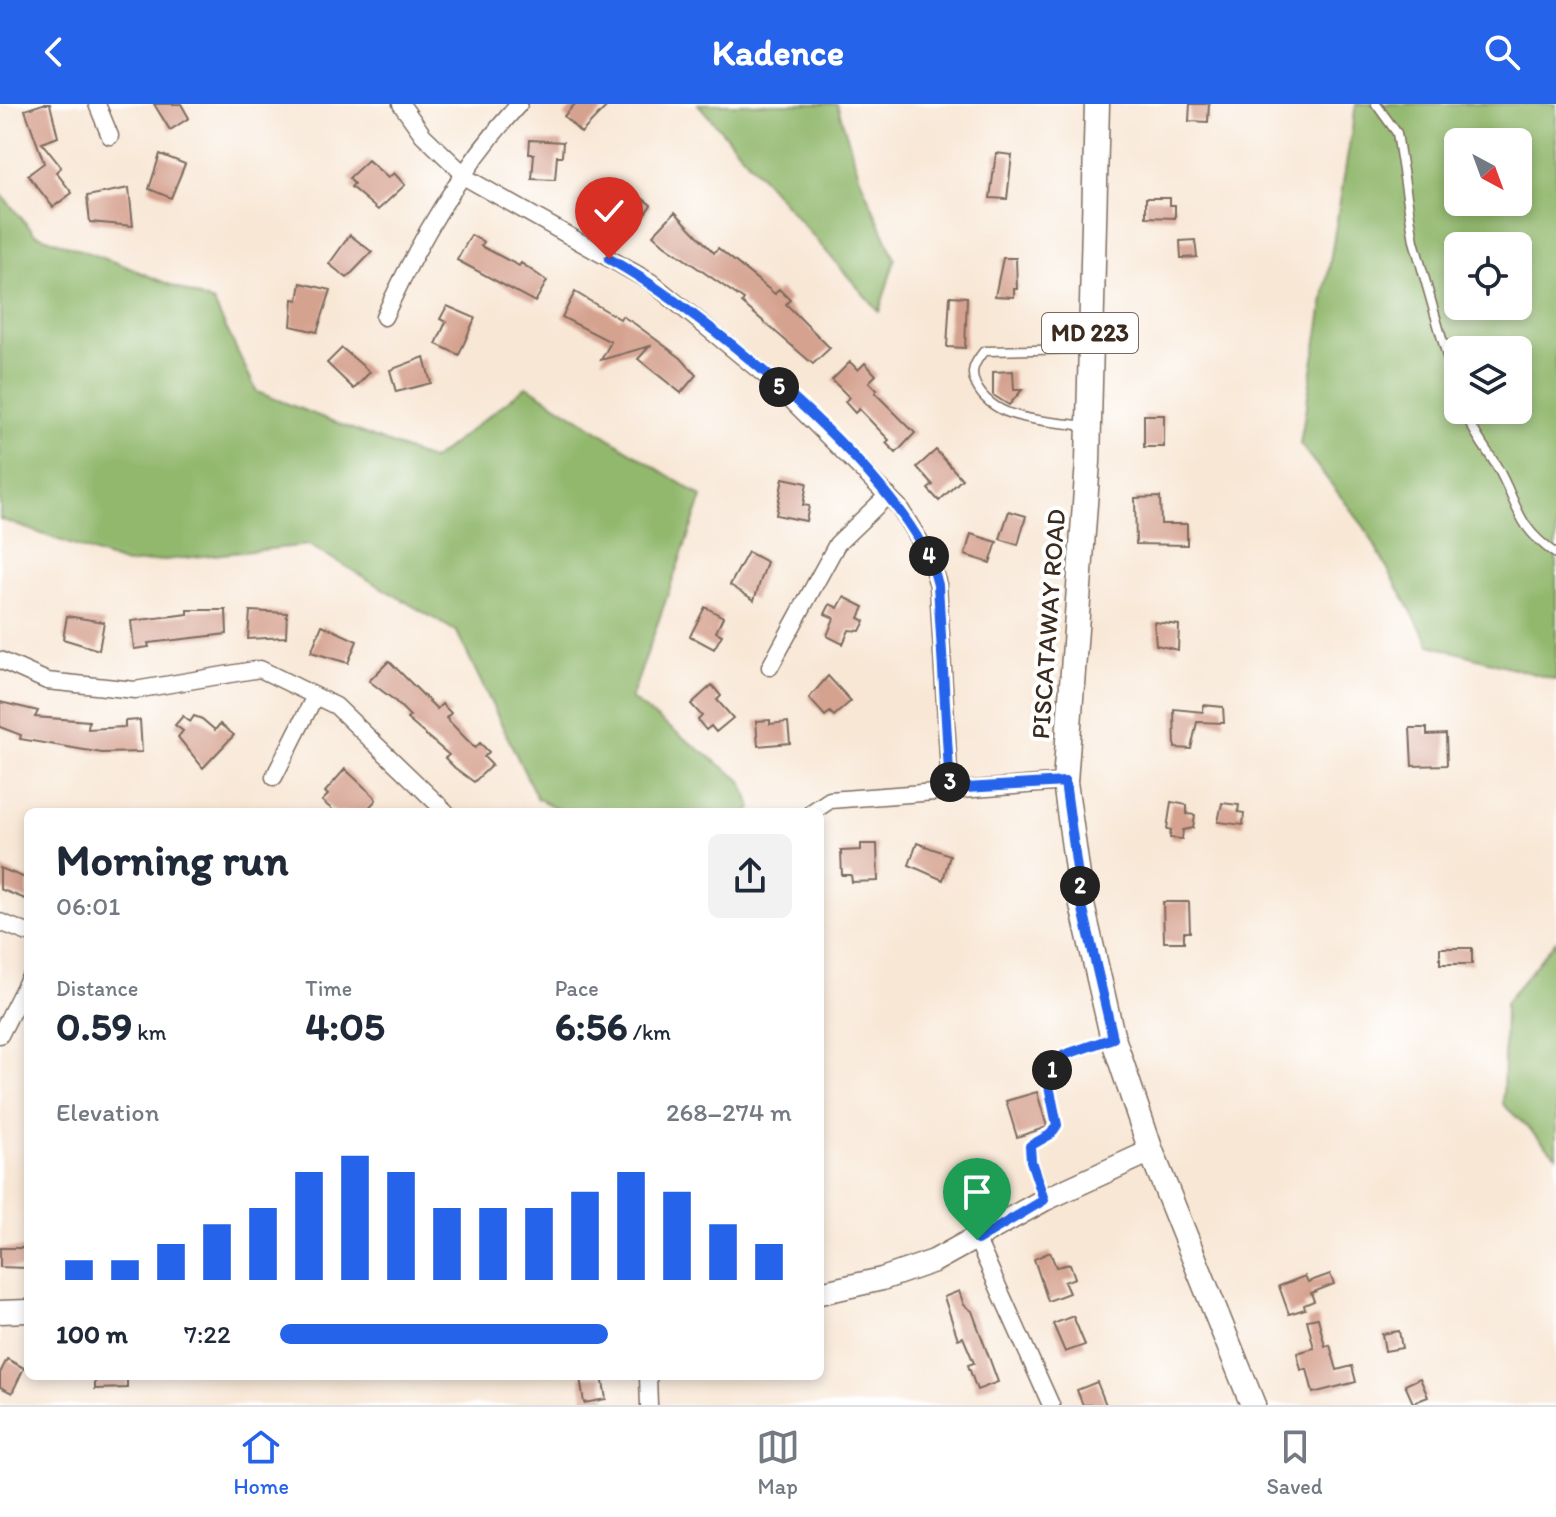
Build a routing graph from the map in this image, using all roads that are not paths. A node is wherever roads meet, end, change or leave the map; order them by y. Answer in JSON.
{"nodes":[{"id":1,"x":97,"y":104,"type":"edge"},
{"id":2,"x":401,"y":104,"type":"edge"},
{"id":3,"x":519,"y":104,"type":"edge"},
{"id":4,"x":1097,"y":104,"type":"edge"},
{"id":5,"x":1376,"y":104,"type":"edge"},
{"id":6,"x":110,"y":136,"type":"dead end"},
{"id":7,"x":461,"y":173,"type":"junction"},
{"id":8,"x":384,"y":317,"type":"dead end"},
{"id":9,"x":1444,"y":347,"type":"edge"},
{"id":10,"x":1090,"y":349,"type":"junction"},
{"id":11,"x":1469,"y":424,"type":"edge"},
{"id":12,"x":1089,"y":427,"type":"junction"},
{"id":13,"x":888,"y":495,"type":"junction"},
{"id":14,"x":1556,"y":554,"type":"edge"},
{"id":15,"x":0,"y":660,"type":"edge"},
{"id":16,"x":770,"y":667,"type":"dead end"},
{"id":17,"x":315,"y":696,"type":"junction"},
{"id":18,"x":274,"y":777,"type":"dead end"},
{"id":19,"x":1065,"y":782,"type":"junction"},
{"id":20,"x":950,"y":789,"type":"junction"},
{"id":21,"x":442,"y":808,"type":"edge"},
{"id":22,"x":818,"y":808,"type":"edge"},
{"id":23,"x":0,"y":922,"type":"edge"},
{"id":24,"x":24,"y":931,"type":"edge"},
{"id":25,"x":24,"y":988,"type":"edge"},
{"id":26,"x":0,"y":1035,"type":"edge"},
{"id":27,"x":1113,"y":1038,"type":"junction"},
{"id":28,"x":1151,"y":1151,"type":"junction"},
{"id":29,"x":1044,"y":1200,"type":"junction"},
{"id":30,"x":977,"y":1240,"type":"junction"},
{"id":31,"x":824,"y":1292,"type":"edge"},
{"id":32,"x":24,"y":1311,"type":"edge"},
{"id":33,"x":0,"y":1312,"type":"edge"},
{"id":34,"x":648,"y":1380,"type":"edge"},
{"id":35,"x":649,"y":1405,"type":"edge"},
{"id":36,"x":1051,"y":1405,"type":"edge"},
{"id":37,"x":1253,"y":1405,"type":"edge"}],
"edges":[{"from":1,"to":6,"type":"street"},
{"from":2,"to":7,"type":"street"},
{"from":3,"to":7,"type":"street"},
{"from":4,"to":10,"type":"main road","name":"PISCATAWAY ROAD","number":"MD 223"},
{"from":5,"to":9,"type":"lane"},
{"from":7,"to":8,"type":"street"},
{"from":7,"to":13,"type":"street"},
{"from":10,"to":12,"type":"main road","name":"PISCATAWAY ROAD","number":"MD 223"},
{"from":10,"to":12,"type":"lane"},
{"from":11,"to":14,"type":"lane"},
{"from":12,"to":19,"type":"main road","name":"PISCATAWAY ROAD","number":"MD 223"},
{"from":13,"to":16,"type":"street"},
{"from":13,"to":20,"type":"street"},
{"from":15,"to":17,"type":"street"},
{"from":17,"to":18,"type":"street"},
{"from":17,"to":21,"type":"street"},
{"from":19,"to":20,"type":"street"},
{"from":19,"to":27,"type":"main road","name":"PISCATAWAY ROAD","number":"MD 223"},
{"from":20,"to":22,"type":"street"},
{"from":23,"to":24,"type":"street"},
{"from":25,"to":26,"type":"street"},
{"from":27,"to":28,"type":"main road","name":"PISCATAWAY ROAD","number":"MD 223"},
{"from":27,"to":29,"type":"lane"},
{"from":28,"to":29,"type":"street"},
{"from":28,"to":37,"type":"main road","name":"PISCATAWAY ROAD","number":"MD 223"},
{"from":29,"to":30,"type":"street"},
{"from":30,"to":31,"type":"street"},
{"from":30,"to":36,"type":"street"},
{"from":32,"to":33,"type":"street"},
{"from":34,"to":35,"type":"street"}]}
